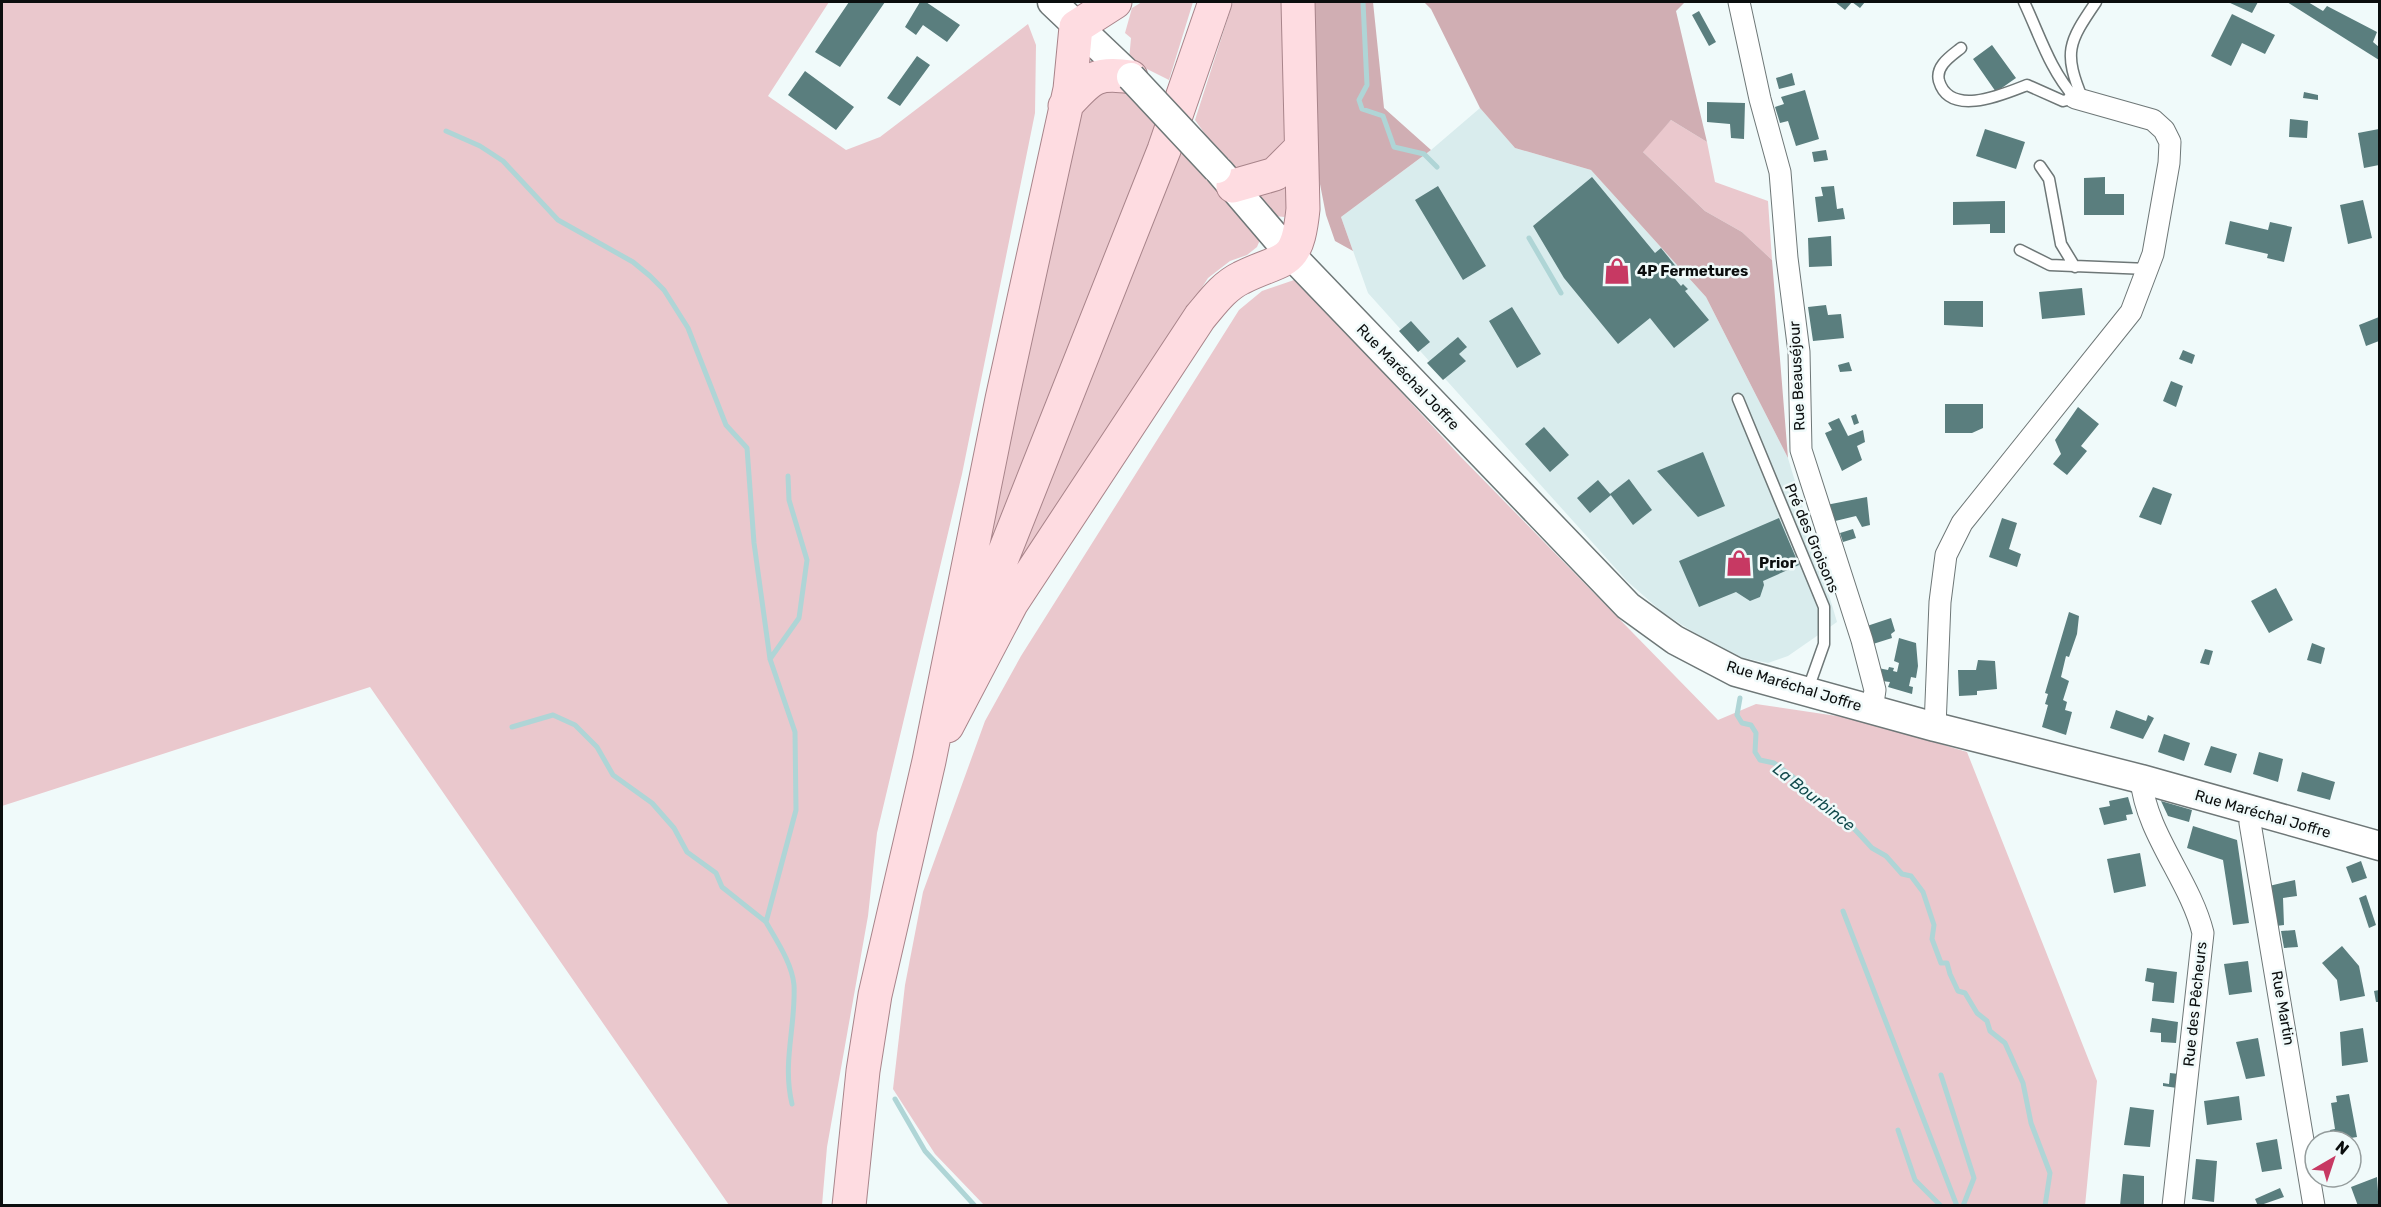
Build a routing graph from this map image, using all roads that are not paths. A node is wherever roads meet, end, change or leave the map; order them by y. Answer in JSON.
{"nodes":[{"id":1,"x":1053,"y":2,"type":"edge"},
{"id":2,"x":1115,"y":2,"type":"edge"},
{"id":3,"x":1215,"y":2,"type":"edge"},
{"id":4,"x":1298,"y":2,"type":"edge"},
{"id":5,"x":1739,"y":2,"type":"edge"},
{"id":6,"x":2024,"y":2,"type":"edge"},
{"id":7,"x":2096,"y":2,"type":"edge"},
{"id":8,"x":1076,"y":27,"type":"junction"},
{"id":9,"x":1961,"y":48,"type":"dead end"},
{"id":10,"x":1131,"y":77,"type":"junction"},
{"id":11,"x":2079,"y":100,"type":"junction"},
{"id":12,"x":1065,"y":106,"type":"junction"},
{"id":13,"x":1300,"y":149,"type":"junction"},
{"id":14,"x":2040,"y":166,"type":"dead end"},
{"id":15,"x":1225,"y":177,"type":"junction"},
{"id":16,"x":2020,"y":250,"type":"dead end"},
{"id":17,"x":1291,"y":255,"type":"junction"},
{"id":18,"x":2075,"y":267,"type":"junction"},
{"id":19,"x":2148,"y":269,"type":"junction"},
{"id":20,"x":1738,"y":399,"type":"dead end"},
{"id":21,"x":1807,"y":692,"type":"junction"},
{"id":22,"x":1872,"y":710,"type":"junction"},
{"id":23,"x":1935,"y":727,"type":"junction"},
{"id":24,"x":929,"y":761,"type":"junction"},
{"id":25,"x":2142,"y":779,"type":"junction"},
{"id":26,"x":2252,"y":811,"type":"junction"},
{"id":27,"x":2379,"y":846,"type":"edge"},
{"id":28,"x":849,"y":1206,"type":"edge"},
{"id":29,"x":2173,"y":1206,"type":"edge"},
{"id":30,"x":2314,"y":1206,"type":"edge"}],
"edges":[{"from":1,"to":8,"type":"main road","name":"Rue Maréchal Joffre"},
{"from":2,"to":8,"type":"main road"},
{"from":3,"to":24,"type":"main road"},
{"from":4,"to":13,"type":"main road"},
{"from":5,"to":22,"type":"street","name":"Rue Beauséjour"},
{"from":6,"to":11,"type":"lane"},
{"from":7,"to":11,"type":"lane"},
{"from":8,"to":10,"type":"main road","name":"Rue Maréchal Joffre"},
{"from":8,"to":12,"type":"main road"},
{"from":9,"to":11,"type":"lane"},
{"from":10,"to":12,"type":"main road"},
{"from":10,"to":15,"type":"main road","name":"Rue Maréchal Joffre","bridge":true},
{"from":11,"to":19,"type":"street"},
{"from":12,"to":24,"type":"main road"},
{"from":13,"to":15,"type":"main road"},
{"from":13,"to":17,"type":"main road"},
{"from":14,"to":18,"type":"lane"},
{"from":15,"to":17,"type":"main road","name":"Rue Maréchal Joffre"},
{"from":16,"to":18,"type":"lane"},
{"from":17,"to":21,"type":"main road","name":"Rue Maréchal Joffre"},
{"from":17,"to":24,"type":"main road"},
{"from":18,"to":19,"type":"lane"},
{"from":19,"to":23,"type":"street"},
{"from":20,"to":21,"type":"lane","name":"Pré des Groisons"},
{"from":21,"to":22,"type":"main road","name":"Rue Maréchal Joffre"},
{"from":22,"to":23,"type":"main road","name":"Rue Maréchal Joffre"},
{"from":23,"to":25,"type":"main road","name":"Rue Maréchal Joffre"},
{"from":24,"to":28,"type":"main road"},
{"from":25,"to":26,"type":"main road","name":"Rue Maréchal Joffre"},
{"from":25,"to":29,"type":"street","name":"Rue des Pêcheurs"},
{"from":26,"to":27,"type":"main road","name":"Rue Maréchal Joffre"},
{"from":26,"to":30,"type":"street","name":"Rue Martin"}]}
